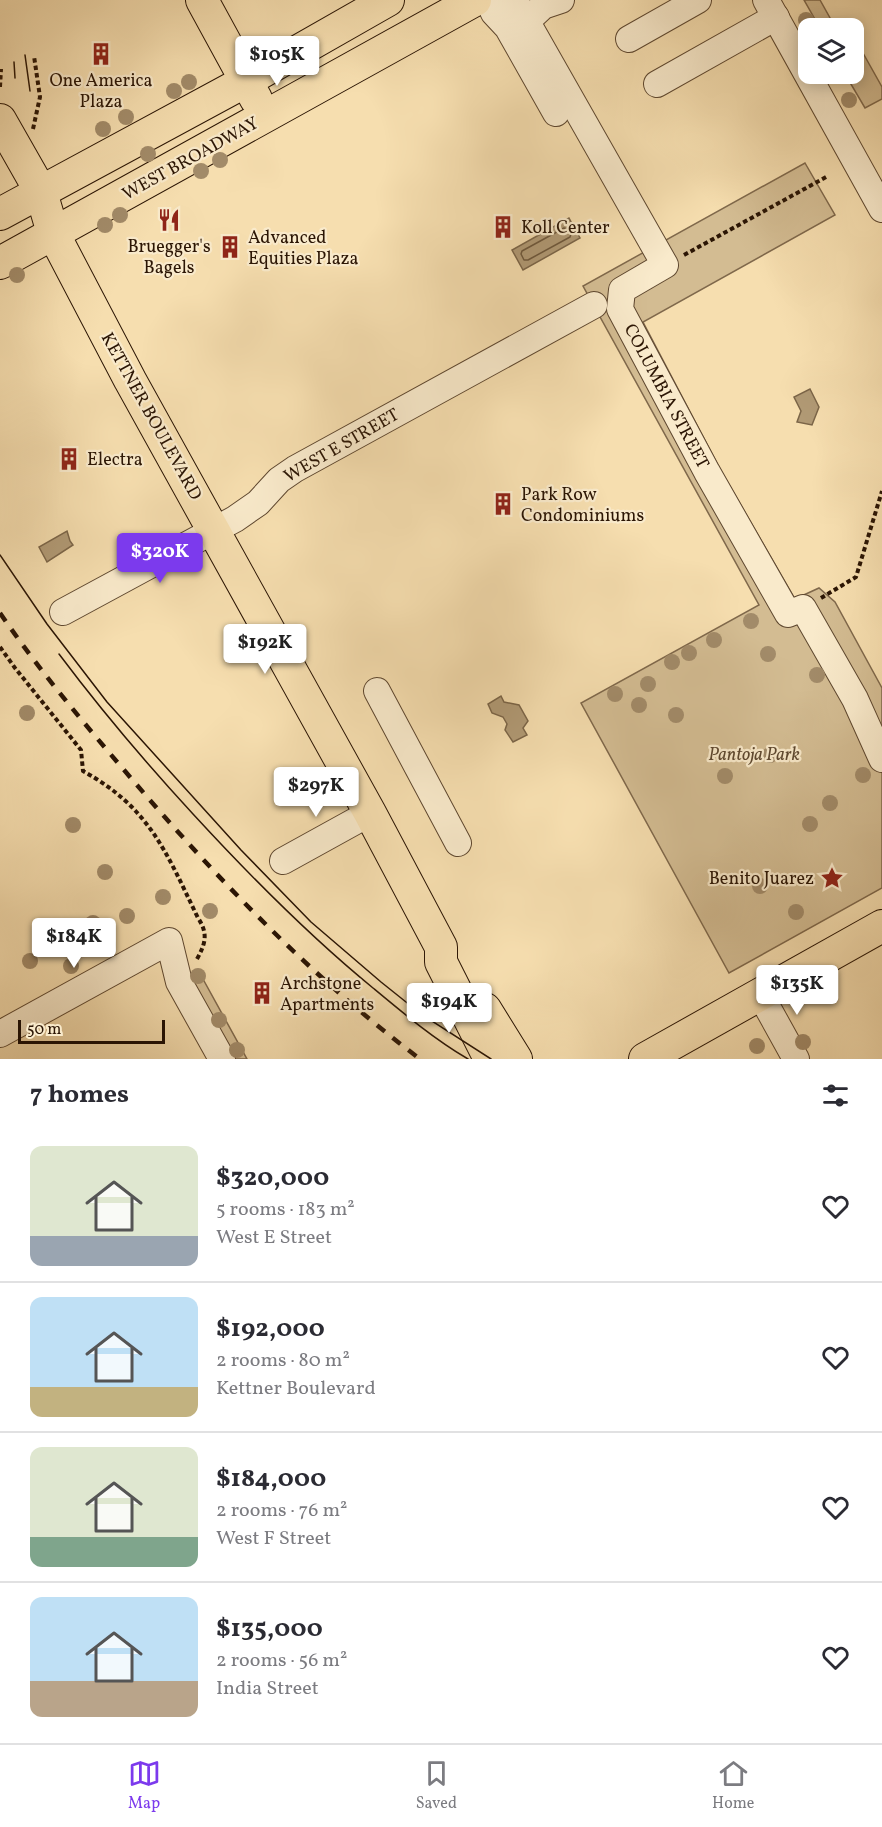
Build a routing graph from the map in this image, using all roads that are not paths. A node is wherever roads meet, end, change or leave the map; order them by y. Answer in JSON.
{"nodes":[{"id":1,"x":202,"y":0,"type":"edge"},
{"id":2,"x":388,"y":0,"type":"edge"},
{"id":3,"x":561,"y":0,"type":"edge"},
{"id":4,"x":698,"y":0,"type":"edge"},
{"id":5,"x":771,"y":9,"type":"edge"},
{"id":6,"x":501,"y":11,"type":"edge"},
{"id":7,"x":629,"y":39,"type":"dead end"},
{"id":8,"x":246,"y":81,"type":"junction"},
{"id":9,"x":657,"y":84,"type":"dead end"},
{"id":10,"x":531,"y":103,"type":"dead end"},
{"id":11,"x":556,"y":112,"type":"dead end"},
{"id":12,"x":265,"y":117,"type":"junction"},
{"id":13,"x":0,"y":120,"type":"edge"},
{"id":14,"x":0,"y":165,"type":"edge"},
{"id":15,"x":20,"y":203,"type":"edge"},
{"id":16,"x":882,"y":209,"type":"edge"},
{"id":17,"x":53,"y":233,"type":"junction"},
{"id":18,"x":0,"y":263,"type":"edge"},
{"id":19,"x":594,"y":304,"type":"dead end"},
{"id":20,"x":225,"y":524,"type":"junction"},
{"id":21,"x":63,"y":612,"type":"dead end"},
{"id":22,"x":377,"y":691,"type":"dead end"},
{"id":23,"x":882,"y":759,"type":"edge"},
{"id":24,"x":370,"y":813,"type":"junction"},
{"id":25,"x":458,"y":843,"type":"dead end"},
{"id":26,"x":283,"y":861,"type":"dead end"},
{"id":27,"x":882,"y":926,"type":"edge"},
{"id":28,"x":441,"y":946,"type":"junction"},
{"id":29,"x":760,"y":994,"type":"junction"},
{"id":30,"x":0,"y":1034,"type":"edge"},
{"id":31,"x":222,"y":1059,"type":"edge"},
{"id":32,"x":490,"y":1059,"type":"edge"},
{"id":33,"x":516,"y":1059,"type":"edge"},
{"id":34,"x":645,"y":1059,"type":"edge"},
{"id":35,"x":796,"y":1059,"type":"edge"}],
"edges":[{"from":1,"to":8,"type":"main road"},
{"from":2,"to":8,"type":"main road"},
{"from":3,"to":6,"type":"street"},
{"from":4,"to":7,"type":"street"},
{"from":5,"to":9,"type":"street"},
{"from":5,"to":16,"type":"street"},
{"from":6,"to":10,"type":"street"},
{"from":6,"to":11,"type":"street"},
{"from":6,"to":12,"type":"main road","name":"WEST BROADWAY"},
{"from":6,"to":23,"type":"street","name":"COLUMBIA STREET"},
{"from":8,"to":12,"type":"main road"},
{"from":8,"to":15,"type":"main road"},
{"from":12,"to":17,"type":"main road","name":"WEST BROADWAY"},
{"from":13,"to":15,"type":"main road","name":"KETTNER BOULEVARD"},
{"from":14,"to":15,"type":"main road","name":"KETTNER BOULEVARD"},
{"from":15,"to":17,"type":"main road","name":"KETTNER BOULEVARD"},
{"from":17,"to":18,"type":"main road","name":"WEST BROADWAY"},
{"from":17,"to":20,"type":"main road","name":"KETTNER BOULEVARD"},
{"from":19,"to":20,"type":"street","name":"WEST E STREET"},
{"from":20,"to":21,"type":"street","name":"WEST E STREET"},
{"from":20,"to":24,"type":"main road","name":"KETTNER BOULEVARD"},
{"from":22,"to":25,"type":"street"},
{"from":24,"to":26,"type":"street"},
{"from":24,"to":28,"type":"main road","name":"KETTNER BOULEVARD"},
{"from":27,"to":29,"type":"main road"},
{"from":28,"to":32,"type":"main road","name":"KETTNER BOULEVARD"},
{"from":28,"to":33,"type":"main road","name":"KETTNER BOULEVARD"},
{"from":29,"to":34,"type":"main road"},
{"from":29,"to":35,"type":"street"},
{"from":30,"to":31,"type":"street"}]}
